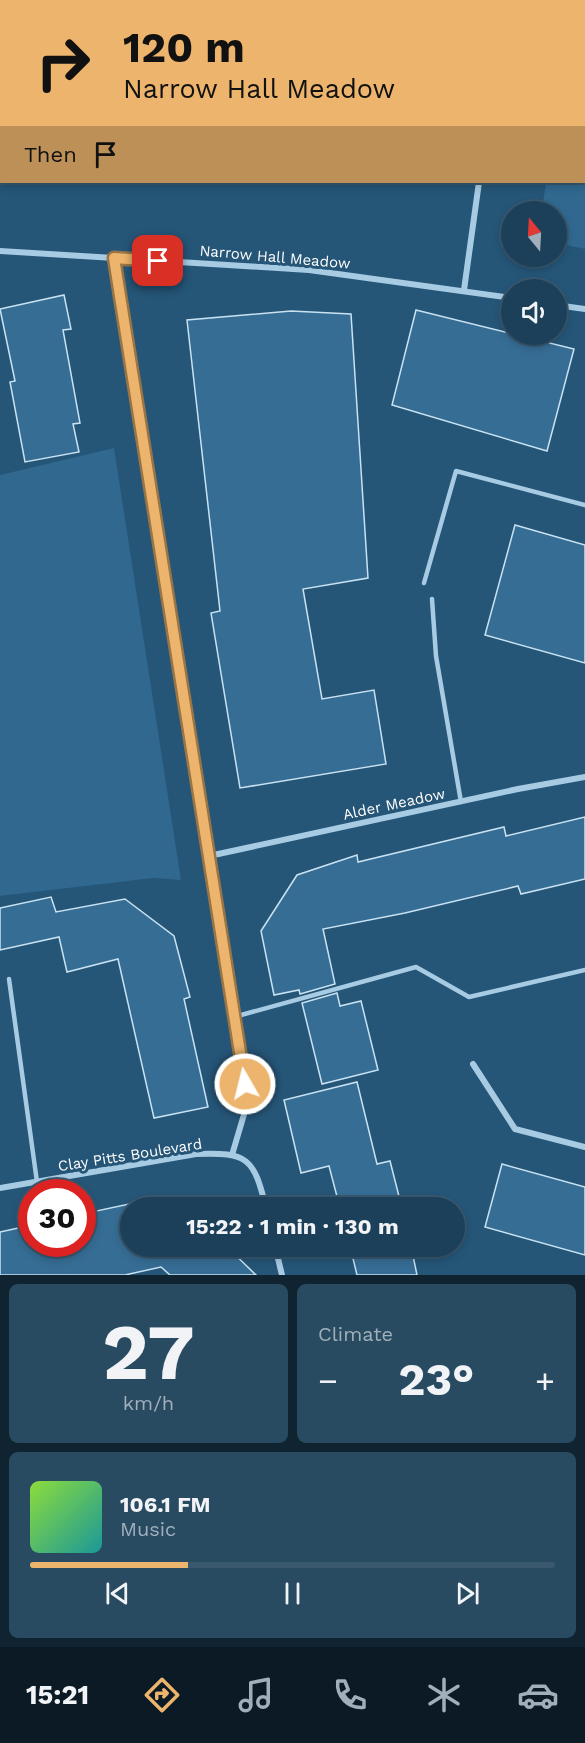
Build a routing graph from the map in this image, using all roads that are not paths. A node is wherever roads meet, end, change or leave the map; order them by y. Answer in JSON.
{"nodes":[{"id":1,"x":479,"y":183,"type":"edge"},
{"id":2,"x":0,"y":251,"type":"edge"},
{"id":3,"x":114,"y":258,"type":"junction"},
{"id":4,"x":464,"y":290,"type":"junction"},
{"id":5,"x":501,"y":296,"type":"edge"},
{"id":6,"x":567,"y":307,"type":"edge"},
{"id":7,"x":585,"y":309,"type":"edge"},
{"id":8,"x":585,"y":505,"type":"edge"},
{"id":9,"x":424,"y":584,"type":"dead end"},
{"id":10,"x":432,"y":598,"type":"dead end"},
{"id":11,"x":585,"y":777,"type":"edge"},
{"id":12,"x":460,"y":802,"type":"junction"},
{"id":13,"x":209,"y":856,"type":"junction"},
{"id":14,"x":585,"y":970,"type":"edge"},
{"id":15,"x":9,"y":979,"type":"dead end"},
{"id":16,"x":234,"y":1017,"type":"junction"},
{"id":17,"x":473,"y":1065,"type":"dead end"},
{"id":18,"x":585,"y":1147,"type":"edge"},
{"id":19,"x":232,"y":1155,"type":"junction"},
{"id":20,"x":37,"y":1179,"type":"edge"},
{"id":21,"x":54,"y":1179,"type":"edge"},
{"id":22,"x":18,"y":1185,"type":"edge"},
{"id":23,"x":0,"y":1188,"type":"edge"},
{"id":24,"x":264,"y":1197,"type":"edge"},
{"id":25,"x":278,"y":1257,"type":"edge"},
{"id":26,"x":282,"y":1275,"type":"edge"}],
"edges":[{"from":1,"to":4,"type":"street"},
{"from":2,"to":3,"type":"street","name":"Narrow Hall Meadow"},
{"from":3,"to":4,"type":"street","name":"Narrow Hall Meadow"},
{"from":3,"to":13,"type":"street"},
{"from":4,"to":5,"type":"street","name":"Narrow Hall Meadow"},
{"from":6,"to":7,"type":"street"},
{"from":8,"to":9,"type":"lane"},
{"from":10,"to":12,"type":"lane"},
{"from":11,"to":12,"type":"street","name":"Alder Meadow"},
{"from":12,"to":13,"type":"street","name":"Alder Meadow"},
{"from":13,"to":16,"type":"street"},
{"from":14,"to":16,"type":"lane"},
{"from":15,"to":20,"type":"lane"},
{"from":16,"to":19,"type":"street"},
{"from":17,"to":18,"type":"street"},
{"from":19,"to":21,"type":"street","name":"Clay Pitts Boulevard"},
{"from":19,"to":24,"type":"street"},
{"from":22,"to":23,"type":"street","name":"Clay Pitts Boulevard"},
{"from":25,"to":26,"type":"street"}]}
